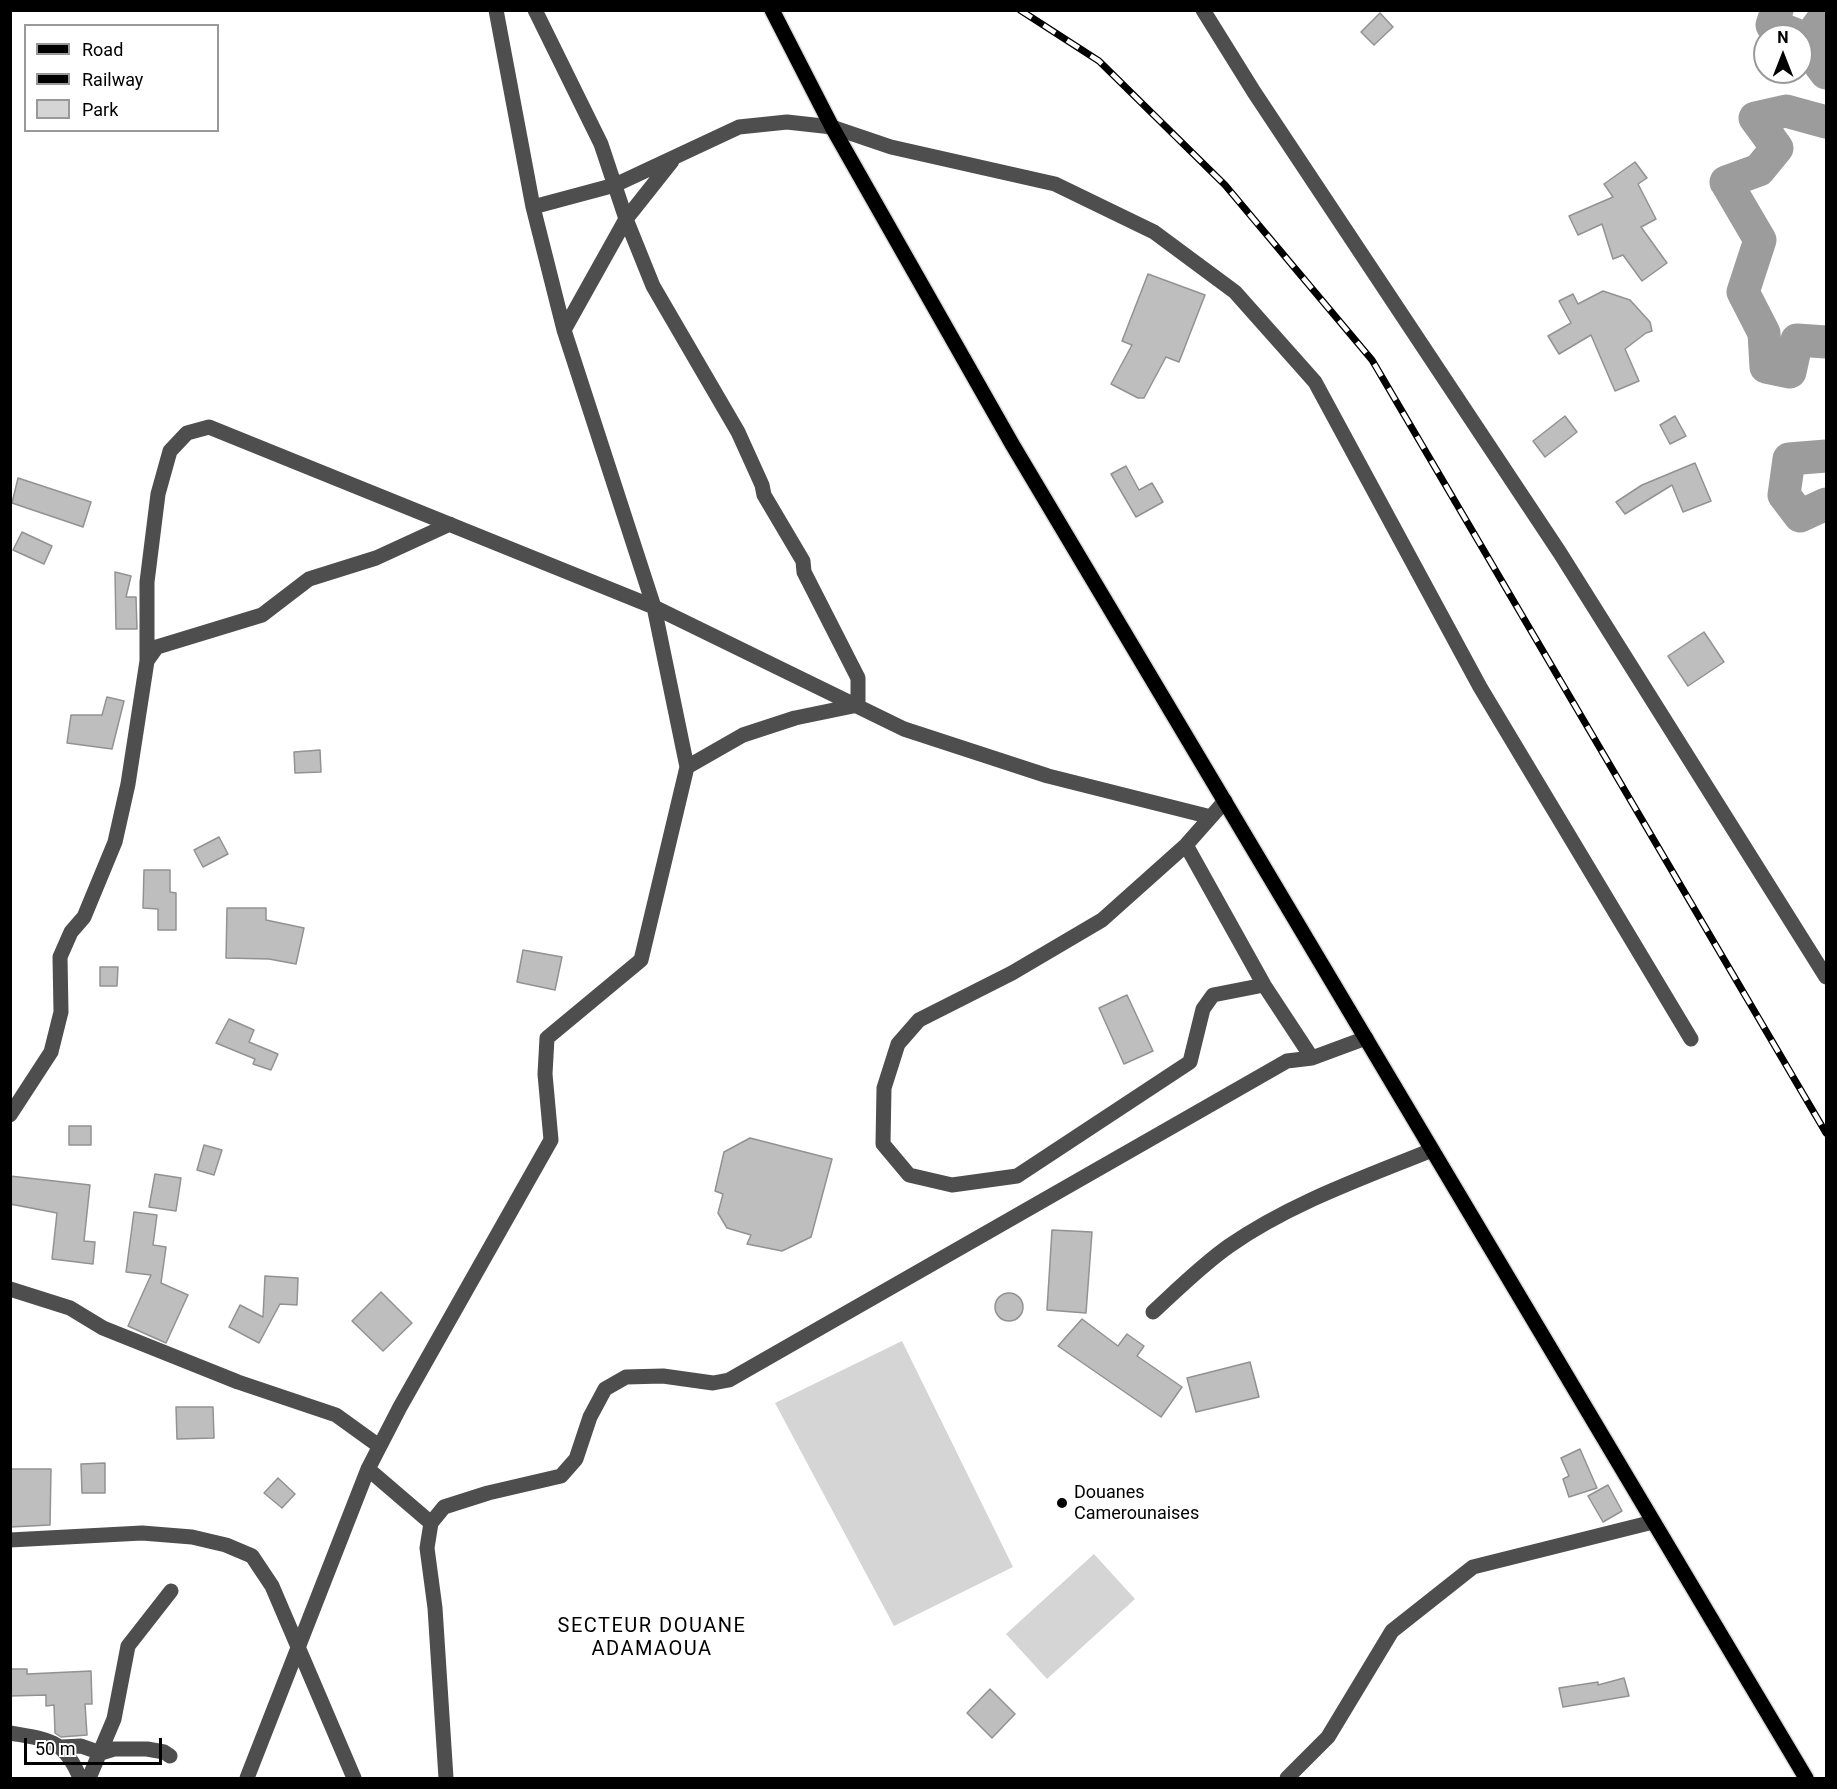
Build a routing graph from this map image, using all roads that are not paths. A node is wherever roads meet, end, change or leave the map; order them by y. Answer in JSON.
{"nodes":[{"id":1,"x":496,"y":10,"type":"edge"},
{"id":2,"x":535,"y":10,"type":"edge"},
{"id":3,"x":772,"y":10,"type":"edge"},
{"id":4,"x":1203,"y":10,"type":"edge"},
{"id":5,"x":832,"y":127,"type":"junction"},
{"id":6,"x":673,"y":159,"type":"junction"},
{"id":7,"x":615,"y":185,"type":"junction"},
{"id":8,"x":533,"y":207,"type":"junction"},
{"id":9,"x":626,"y":219,"type":"junction"},
{"id":10,"x":564,"y":330,"type":"junction"},
{"id":11,"x":450,"y":524,"type":"junction"},
{"id":12,"x":654,"y":607,"type":"junction"},
{"id":13,"x":147,"y":661,"type":"junction"},
{"id":14,"x":858,"y":705,"type":"junction"},
{"id":15,"x":687,"y":767,"type":"junction"},
{"id":16,"x":1225,"y":801,"type":"junction"},
{"id":17,"x":1211,"y":817,"type":"junction"},
{"id":18,"x":1186,"y":845,"type":"junction"},
{"id":19,"x":1827,"y":977,"type":"edge"},
{"id":20,"x":1264,"y":985,"type":"junction"},
{"id":21,"x":1366,"y":1038,"type":"junction"},
{"id":22,"x":1690,"y":1040,"type":"dead end"},
{"id":23,"x":1312,"y":1058,"type":"junction"},
{"id":24,"x":10,"y":1115,"type":"edge"},
{"id":25,"x":1432,"y":1150,"type":"junction"},
{"id":26,"x":10,"y":1288,"type":"edge"},
{"id":27,"x":1154,"y":1312,"type":"dead end"},
{"id":28,"x":379,"y":1446,"type":"junction"},
{"id":29,"x":368,"y":1469,"type":"junction"},
{"id":30,"x":1653,"y":1522,"type":"junction"},
{"id":31,"x":431,"y":1523,"type":"junction"},
{"id":32,"x":10,"y":1540,"type":"edge"},
{"id":33,"x":171,"y":1591,"type":"dead end"},
{"id":34,"x":299,"y":1648,"type":"junction"},
{"id":35,"x":10,"y":1733,"type":"edge"},
{"id":36,"x":62,"y":1747,"type":"junction"},
{"id":37,"x":101,"y":1753,"type":"junction"},
{"id":38,"x":171,"y":1756,"type":"dead end"},
{"id":39,"x":80,"y":1779,"type":"edge"},
{"id":40,"x":89,"y":1779,"type":"edge"},
{"id":41,"x":248,"y":1779,"type":"edge"},
{"id":42,"x":354,"y":1779,"type":"edge"},
{"id":43,"x":446,"y":1779,"type":"edge"},
{"id":44,"x":1287,"y":1779,"type":"edge"},
{"id":45,"x":1806,"y":1779,"type":"edge"}],
"edges":[{"from":1,"to":8,"type":"street"},
{"from":2,"to":7,"type":"street"},
{"from":3,"to":5,"type":"main road"},
{"from":4,"to":19,"type":"street"},
{"from":5,"to":6,"type":"street"},
{"from":5,"to":16,"type":"main road"},
{"from":5,"to":22,"type":"street"},
{"from":6,"to":7,"type":"street"},
{"from":6,"to":9,"type":"street"},
{"from":7,"to":8,"type":"street"},
{"from":7,"to":9,"type":"street"},
{"from":8,"to":10,"type":"street"},
{"from":9,"to":10,"type":"street"},
{"from":9,"to":14,"type":"street"},
{"from":10,"to":12,"type":"street"},
{"from":11,"to":12,"type":"street"},
{"from":11,"to":13,"type":"street"},
{"from":11,"to":13,"type":"street"},
{"from":12,"to":14,"type":"street"},
{"from":12,"to":15,"type":"street"},
{"from":13,"to":24,"type":"street"},
{"from":14,"to":15,"type":"street"},
{"from":14,"to":17,"type":"street"},
{"from":15,"to":28,"type":"street"},
{"from":16,"to":17,"type":"street"},
{"from":16,"to":21,"type":"main road"},
{"from":17,"to":18,"type":"street"},
{"from":18,"to":20,"type":"street"},
{"from":18,"to":20,"type":"street"},
{"from":20,"to":23,"type":"street"},
{"from":21,"to":23,"type":"street"},
{"from":21,"to":25,"type":"main road"},
{"from":23,"to":31,"type":"street"},
{"from":25,"to":27,"type":"street"},
{"from":25,"to":30,"type":"main road"},
{"from":26,"to":28,"type":"street"},
{"from":28,"to":29,"type":"street"},
{"from":29,"to":31,"type":"street"},
{"from":29,"to":34,"type":"street"},
{"from":30,"to":44,"type":"street"},
{"from":30,"to":45,"type":"main road"},
{"from":31,"to":43,"type":"street"},
{"from":32,"to":34,"type":"street"},
{"from":33,"to":37,"type":"street"},
{"from":34,"to":41,"type":"street"},
{"from":34,"to":42,"type":"street"},
{"from":35,"to":36,"type":"street"},
{"from":36,"to":37,"type":"street"},
{"from":36,"to":39,"type":"street"},
{"from":37,"to":38,"type":"street"},
{"from":37,"to":40,"type":"street"}]}
